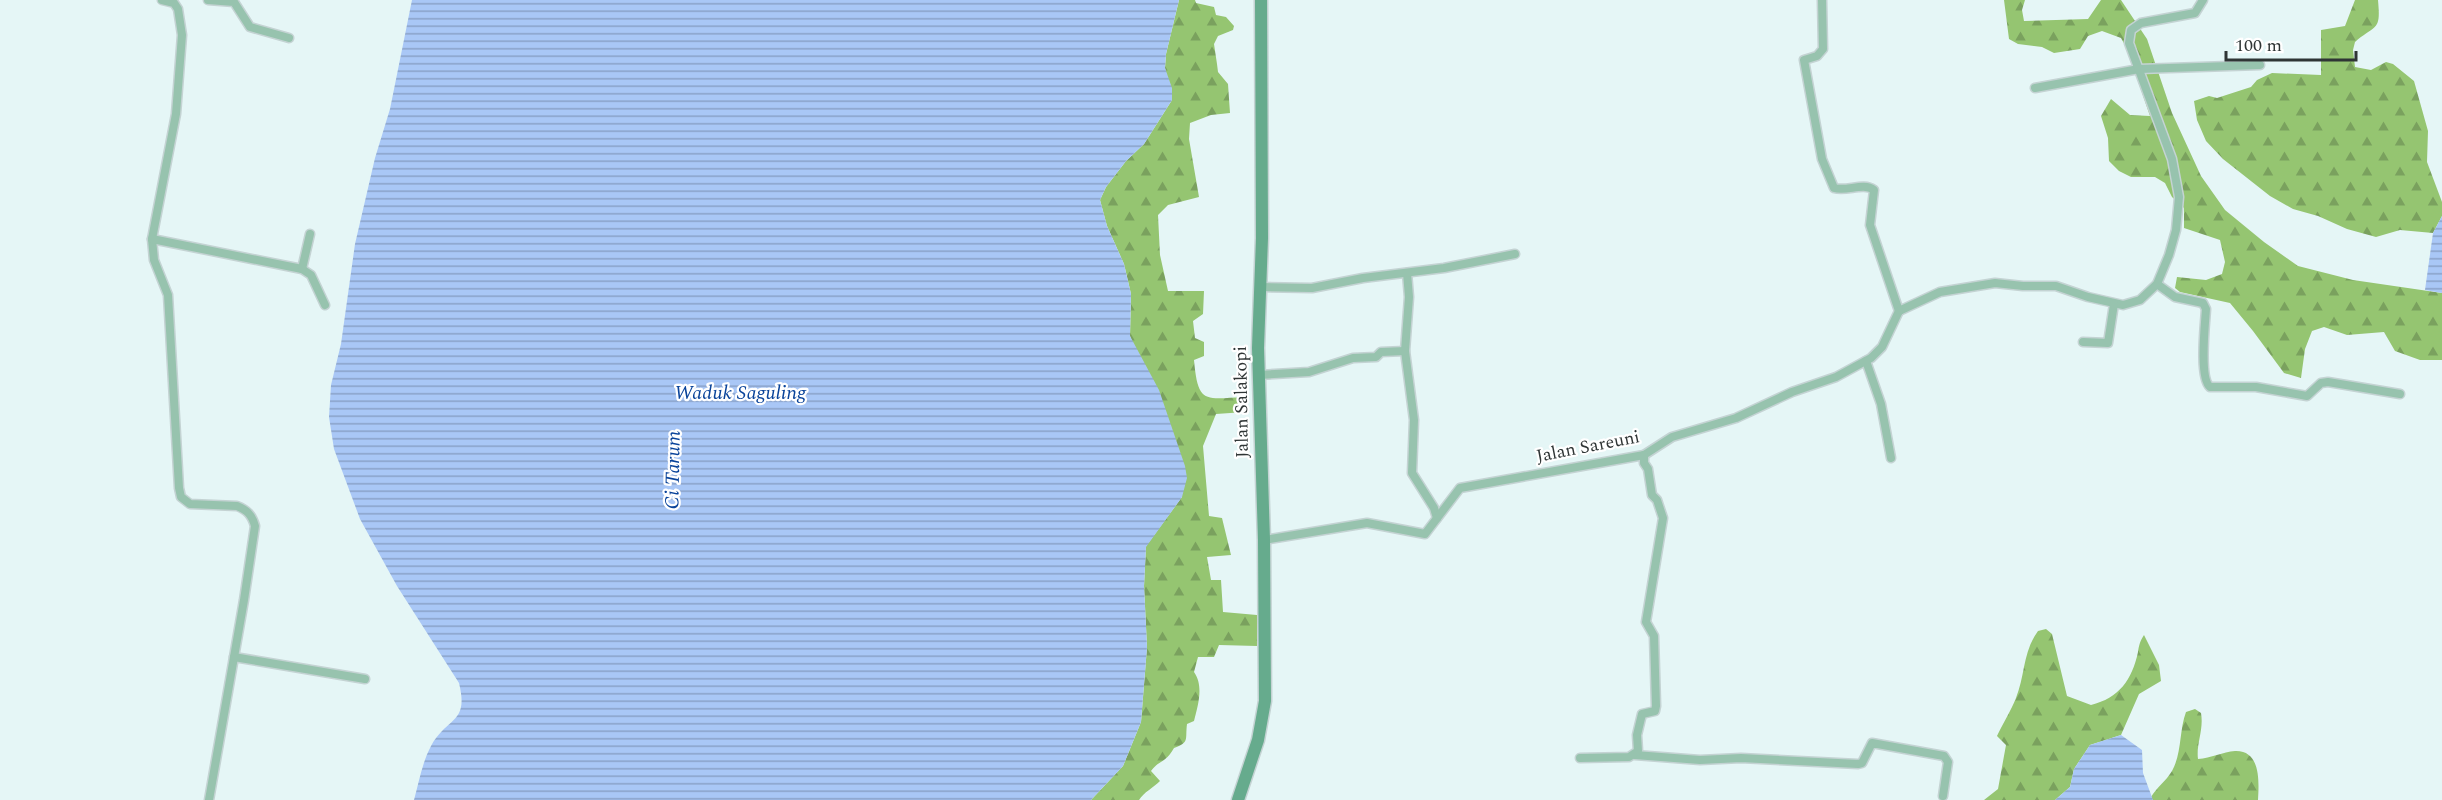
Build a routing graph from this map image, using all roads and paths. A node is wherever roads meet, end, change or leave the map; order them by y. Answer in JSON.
{"nodes":[{"id":1,"x":162,"y":0,"type":"edge"},
{"id":2,"x":209,"y":0,"type":"edge"},
{"id":3,"x":1262,"y":0,"type":"edge"},
{"id":4,"x":1822,"y":0,"type":"edge"},
{"id":5,"x":2204,"y":0,"type":"edge"},
{"id":6,"x":231,"y":1,"type":"edge"},
{"id":7,"x":178,"y":2,"type":"edge"},
{"id":8,"x":289,"y":38,"type":"dead end"},
{"id":9,"x":2259,"y":65,"type":"dead end"},
{"id":10,"x":2139,"y":69,"type":"junction"},
{"id":11,"x":2035,"y":88,"type":"dead end"},
{"id":12,"x":310,"y":234,"type":"dead end"},
{"id":13,"x":152,"y":239,"type":"junction"},
{"id":14,"x":1515,"y":254,"type":"dead end"},
{"id":15,"x":302,"y":269,"type":"junction"},
{"id":16,"x":1407,"y":273,"type":"junction"},
{"id":17,"x":2157,"y":284,"type":"junction"},
{"id":18,"x":1260,"y":286,"type":"junction"},
{"id":19,"x":2114,"y":304,"type":"junction"},
{"id":20,"x":325,"y":305,"type":"dead end"},
{"id":21,"x":1899,"y":311,"type":"junction"},
{"id":22,"x":2083,"y":342,"type":"dead end"},
{"id":23,"x":1405,"y":351,"type":"junction"},
{"id":24,"x":1866,"y":362,"type":"junction"},
{"id":25,"x":1259,"y":375,"type":"junction"},
{"id":26,"x":2400,"y":394,"type":"dead end"},
{"id":27,"x":1644,"y":454,"type":"junction"},
{"id":28,"x":1891,"y":458,"type":"dead end"},
{"id":29,"x":1437,"y":518,"type":"junction"},
{"id":30,"x":1264,"y":540,"type":"junction"},
{"id":31,"x":234,"y":657,"type":"junction"},
{"id":32,"x":365,"y":680,"type":"dead end"},
{"id":33,"x":1635,"y":755,"type":"junction"},
{"id":34,"x":1580,"y":758,"type":"dead end"},
{"id":35,"x":1943,"y":795,"type":"dead end"},
{"id":36,"x":209,"y":800,"type":"edge"},
{"id":37,"x":1238,"y":800,"type":"edge"}],
"edges":[{"from":1,"to":7,"type":"street"},
{"from":2,"to":6,"type":"street"},
{"from":3,"to":18,"type":"street","name":"Jalan Salakopi"},
{"from":4,"to":21,"type":"street"},
{"from":5,"to":10,"type":"street"},
{"from":6,"to":8,"type":"street"},
{"from":7,"to":13,"type":"street"},
{"from":9,"to":10,"type":"street"},
{"from":10,"to":11,"type":"street"},
{"from":10,"to":17,"type":"street"},
{"from":12,"to":15,"type":"street"},
{"from":13,"to":15,"type":"street"},
{"from":13,"to":31,"type":"street"},
{"from":14,"to":16,"type":"street"},
{"from":15,"to":20,"type":"street"},
{"from":16,"to":18,"type":"street"},
{"from":16,"to":23,"type":"street"},
{"from":17,"to":19,"type":"street"},
{"from":17,"to":26,"type":"street"},
{"from":18,"to":25,"type":"street","name":"Jalan Salakopi"},
{"from":19,"to":21,"type":"street"},
{"from":19,"to":22,"type":"street"},
{"from":21,"to":24,"type":"street","name":"Jalan Sareuni"},
{"from":23,"to":25,"type":"street"},
{"from":23,"to":29,"type":"street"},
{"from":24,"to":27,"type":"street","name":"Jalan Sareuni"},
{"from":24,"to":28,"type":"street"},
{"from":25,"to":30,"type":"street","name":"Jalan Salakopi"},
{"from":27,"to":29,"type":"street","name":"Jalan Sareuni"},
{"from":27,"to":33,"type":"street"},
{"from":29,"to":30,"type":"street","name":"Jalan Sareuni"},
{"from":30,"to":37,"type":"street","name":"Jalan Salakopi"},
{"from":31,"to":32,"type":"street"},
{"from":31,"to":36,"type":"street"},
{"from":33,"to":34,"type":"street"},
{"from":33,"to":35,"type":"street"}]}
